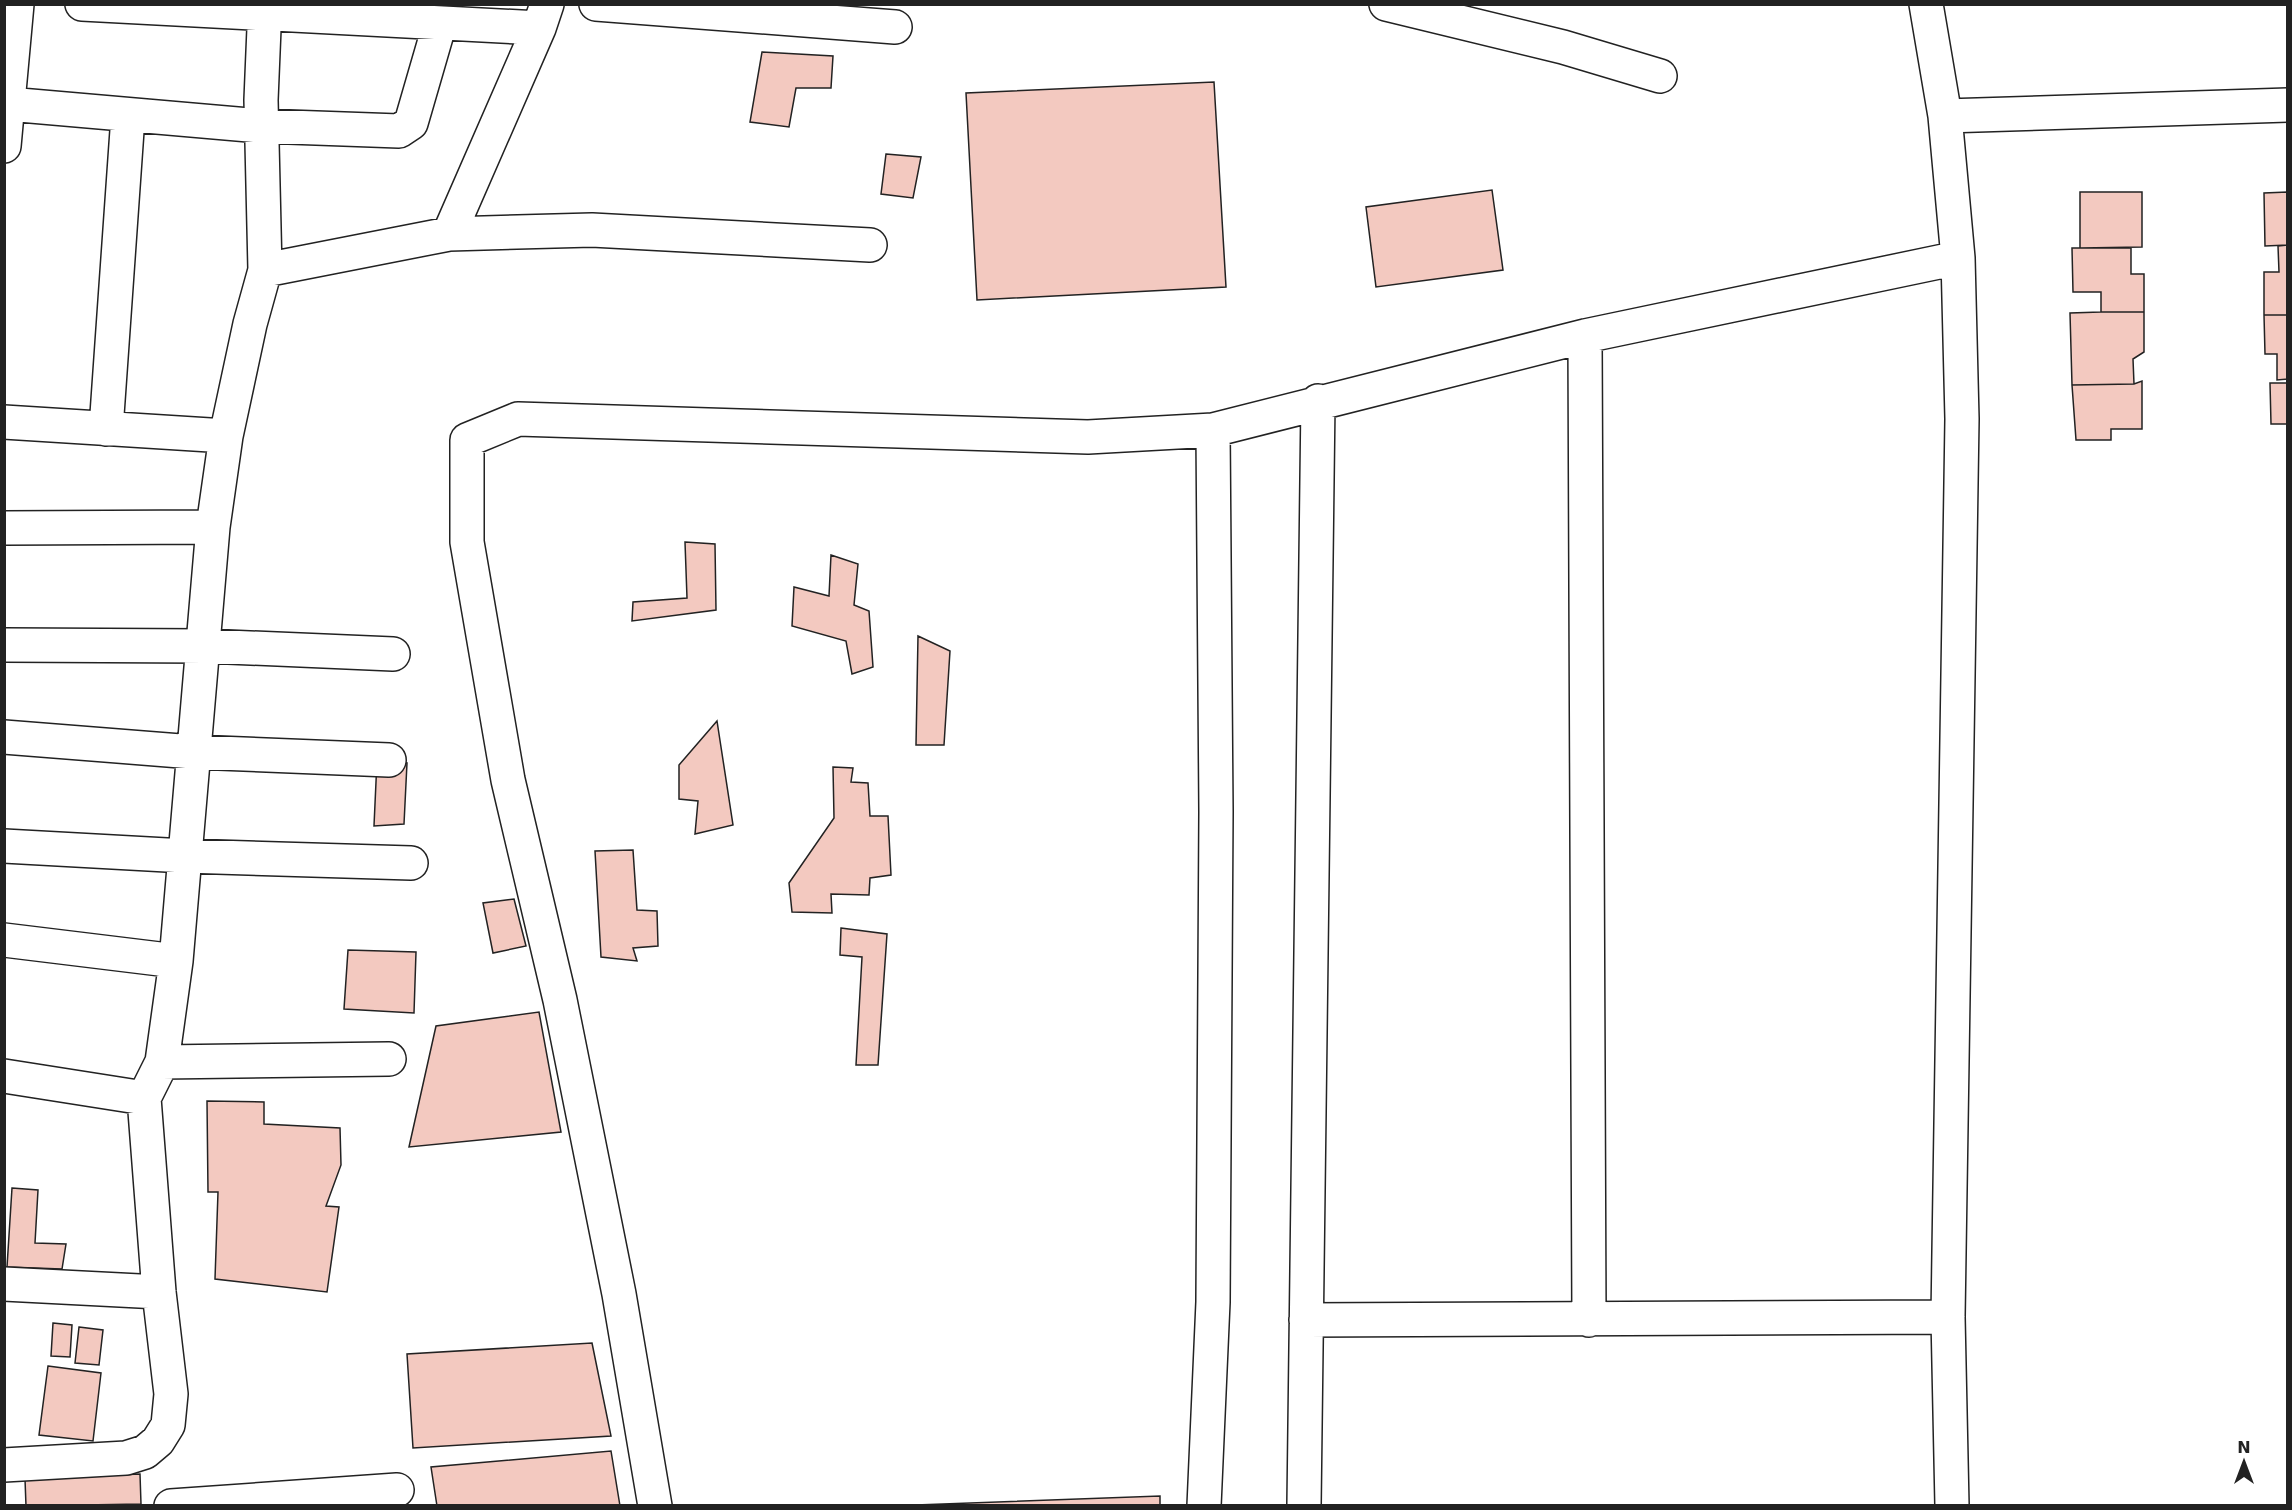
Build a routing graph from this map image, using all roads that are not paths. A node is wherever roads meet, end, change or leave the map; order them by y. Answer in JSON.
{"nodes":[{"id":1,"x":18,"y":4,"type":"edge"},
{"id":2,"x":82,"y":4,"type":"edge"},
{"id":3,"x":596,"y":4,"type":"edge"},
{"id":4,"x":1386,"y":4,"type":"edge"},
{"id":5,"x":1926,"y":4,"type":"edge"},
{"id":6,"x":264,"y":10,"type":"edge"},
{"id":7,"x":543,"y":16,"type":"edge"},
{"id":8,"x":440,"y":24,"type":"junction"},
{"id":9,"x":895,"y":27,"type":"dead end"},
{"id":10,"x":1660,"y":76,"type":"dead end"},
{"id":11,"x":8,"y":104,"type":"junction"},
{"id":12,"x":2288,"y":105,"type":"edge"},
{"id":13,"x":128,"y":116,"type":"junction"},
{"id":14,"x":1945,"y":116,"type":"junction"},
{"id":15,"x":261,"y":126,"type":"junction"},
{"id":16,"x":4,"y":146,"type":"edge"},
{"id":17,"x":449,"y":234,"type":"junction"},
{"id":18,"x":870,"y":245,"type":"dead end"},
{"id":19,"x":1958,"y":258,"type":"junction"},
{"id":20,"x":266,"y":270,"type":"junction"},
{"id":21,"x":1585,"y":336,"type":"junction"},
{"id":22,"x":1318,"y":402,"type":"junction"},
{"id":23,"x":4,"y":422,"type":"edge"},
{"id":24,"x":106,"y":429,"type":"junction"},
{"id":25,"x":1213,"y":429,"type":"junction"},
{"id":26,"x":226,"y":436,"type":"junction"},
{"id":27,"x":213,"y":527,"type":"junction"},
{"id":28,"x":4,"y":528,"type":"edge"},
{"id":29,"x":4,"y":645,"type":"edge"},
{"id":30,"x":205,"y":646,"type":"junction"},
{"id":31,"x":393,"y":654,"type":"dead end"},
{"id":32,"x":4,"y":736,"type":"edge"},
{"id":33,"x":194,"y":752,"type":"junction"},
{"id":34,"x":389,"y":760,"type":"dead end"},
{"id":35,"x":4,"y":846,"type":"edge"},
{"id":36,"x":185,"y":856,"type":"junction"},
{"id":37,"x":411,"y":863,"type":"dead end"},
{"id":38,"x":4,"y":940,"type":"edge"},
{"id":39,"x":176,"y":961,"type":"junction"},
{"id":40,"x":389,"y":1059,"type":"dead end"},
{"id":41,"x":162,"y":1062,"type":"junction"},
{"id":42,"x":4,"y":1076,"type":"edge"},
{"id":43,"x":144,"y":1098,"type":"junction"},
{"id":44,"x":4,"y":1284,"type":"edge"},
{"id":45,"x":159,"y":1292,"type":"junction"},
{"id":46,"x":1948,"y":1317,"type":"junction"},
{"id":47,"x":1306,"y":1320,"type":"junction"},
{"id":48,"x":1589,"y":1320,"type":"junction"},
{"id":49,"x":4,"y":1465,"type":"edge"},
{"id":50,"x":397,"y":1490,"type":"dead end"},
{"id":51,"x":171,"y":1506,"type":"edge"},
{"id":52,"x":655,"y":1506,"type":"edge"},
{"id":53,"x":1204,"y":1506,"type":"edge"},
{"id":54,"x":1304,"y":1506,"type":"edge"},
{"id":55,"x":1952,"y":1506,"type":"edge"}],
"edges":[{"from":1,"to":11,"type":"street"},
{"from":2,"to":6,"type":"street"},
{"from":3,"to":9,"type":"street"},
{"from":4,"to":10,"type":"street"},
{"from":5,"to":14,"type":"street"},
{"from":6,"to":8,"type":"street"},
{"from":6,"to":15,"type":"street"},
{"from":7,"to":8,"type":"street"},
{"from":7,"to":17,"type":"street"},
{"from":8,"to":15,"type":"street"},
{"from":11,"to":13,"type":"street"},
{"from":11,"to":16,"type":"street"},
{"from":12,"to":14,"type":"street"},
{"from":13,"to":15,"type":"street"},
{"from":13,"to":24,"type":"street"},
{"from":14,"to":19,"type":"street"},
{"from":15,"to":20,"type":"street"},
{"from":17,"to":18,"type":"street"},
{"from":17,"to":20,"type":"street"},
{"from":19,"to":21,"type":"street"},
{"from":19,"to":46,"type":"street"},
{"from":20,"to":26,"type":"street"},
{"from":21,"to":22,"type":"street"},
{"from":21,"to":48,"type":"street"},
{"from":22,"to":25,"type":"street"},
{"from":22,"to":47,"type":"street"},
{"from":23,"to":24,"type":"street"},
{"from":24,"to":26,"type":"street"},
{"from":25,"to":52,"type":"street"},
{"from":25,"to":53,"type":"street"},
{"from":26,"to":27,"type":"street"},
{"from":27,"to":28,"type":"street"},
{"from":27,"to":30,"type":"street"},
{"from":29,"to":30,"type":"street"},
{"from":30,"to":31,"type":"street"},
{"from":30,"to":33,"type":"street"},
{"from":32,"to":33,"type":"street"},
{"from":33,"to":34,"type":"street"},
{"from":33,"to":36,"type":"street"},
{"from":35,"to":36,"type":"street"},
{"from":36,"to":37,"type":"street"},
{"from":36,"to":39,"type":"street"},
{"from":38,"to":39,"type":"street"},
{"from":39,"to":41,"type":"street"},
{"from":40,"to":41,"type":"street"},
{"from":41,"to":43,"type":"street"},
{"from":42,"to":43,"type":"street"},
{"from":43,"to":45,"type":"street"},
{"from":44,"to":45,"type":"street"},
{"from":45,"to":49,"type":"street"},
{"from":46,"to":48,"type":"street"},
{"from":46,"to":55,"type":"street"},
{"from":47,"to":48,"type":"street"},
{"from":47,"to":54,"type":"street"},
{"from":50,"to":51,"type":"street"}]}
